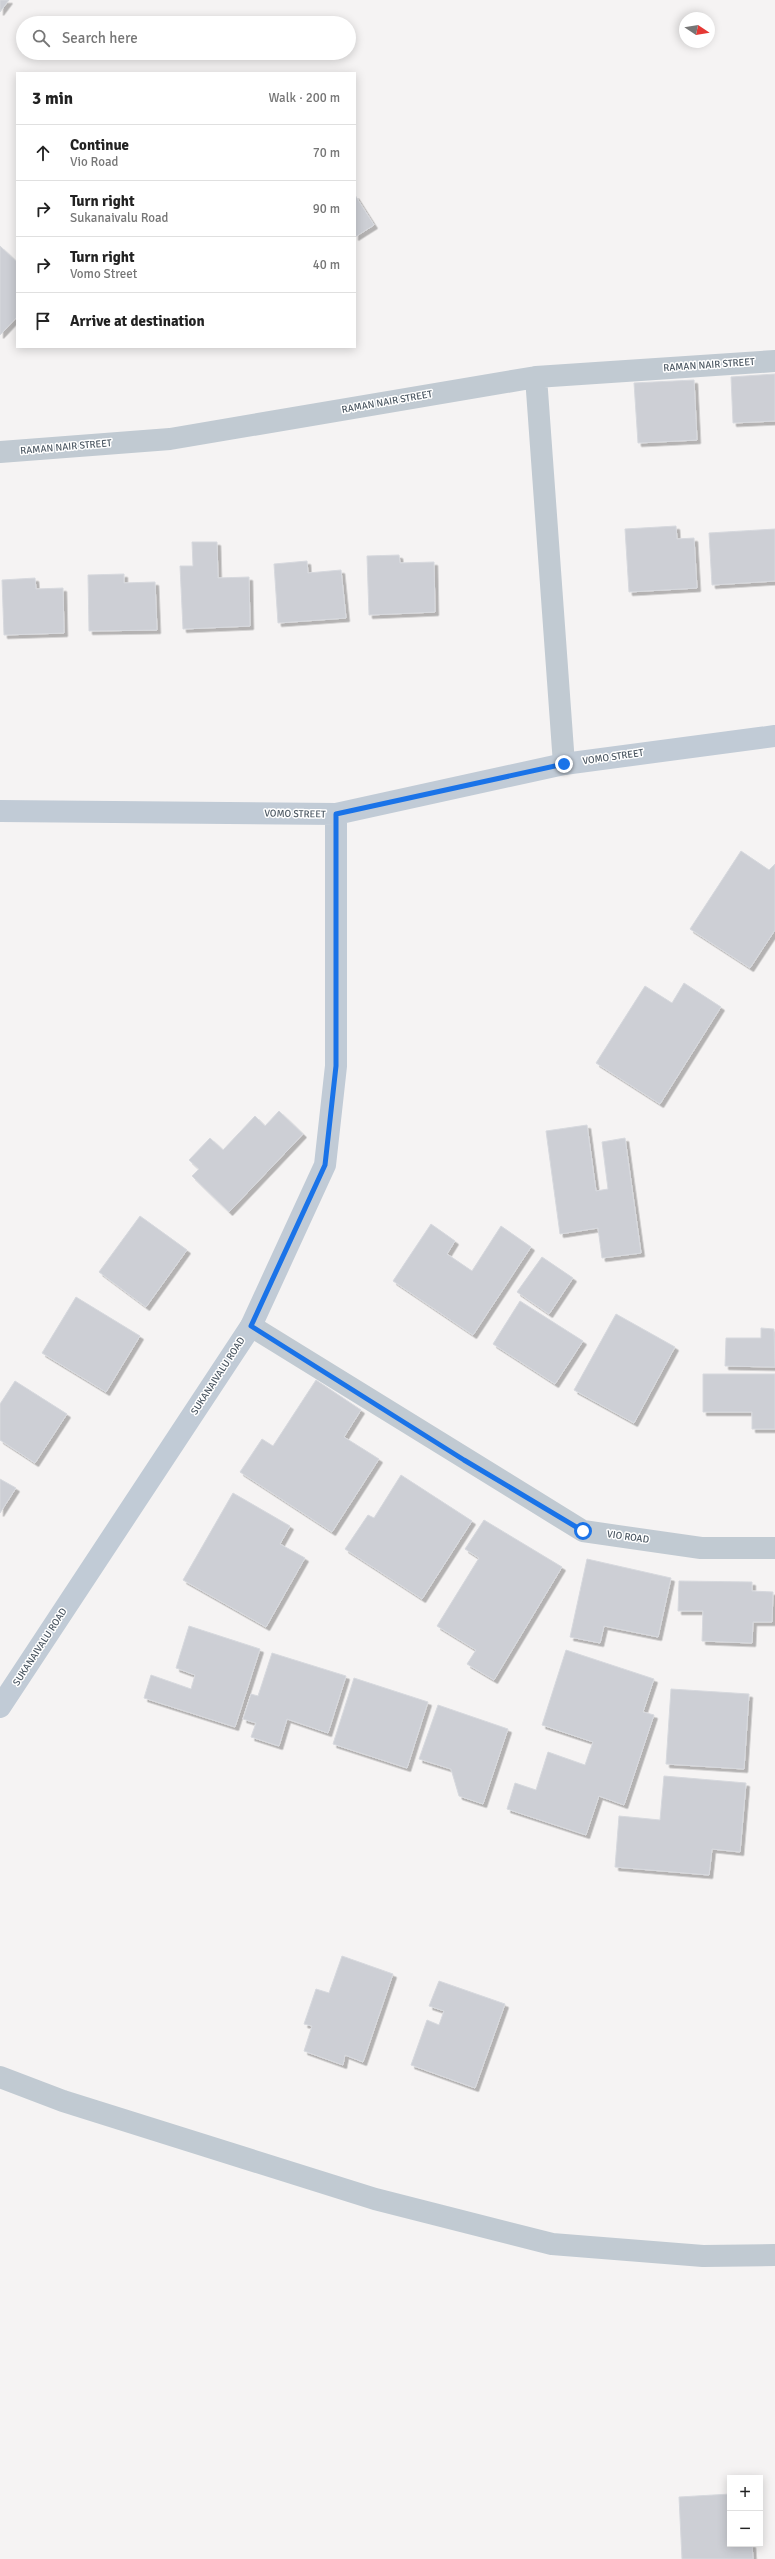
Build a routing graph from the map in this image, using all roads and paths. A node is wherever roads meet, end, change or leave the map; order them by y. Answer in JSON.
{"nodes":[{"id":1,"x":775,"y":361,"type":"edge"},
{"id":2,"x":536,"y":377,"type":"junction"},
{"id":3,"x":0,"y":452,"type":"edge"},
{"id":4,"x":775,"y":736,"type":"edge"},
{"id":5,"x":564,"y":764,"type":"junction"},
{"id":6,"x":0,"y":811,"type":"edge"},
{"id":7,"x":336,"y":814,"type":"junction"},
{"id":8,"x":251,"y":1326,"type":"junction"},
{"id":9,"x":775,"y":1548,"type":"edge"},
{"id":10,"x":0,"y":1707,"type":"edge"},
{"id":11,"x":0,"y":2077,"type":"edge"},
{"id":12,"x":775,"y":2255,"type":"edge"}],
"edges":[{"from":1,"to":2,"type":"street","name":"RAMAN NAIR STREET"},
{"from":2,"to":3,"type":"street","name":"RAMAN NAIR STREET"},
{"from":2,"to":5,"type":"street"},
{"from":4,"to":5,"type":"main road","name":"VOMO STREET"},
{"from":5,"to":7,"type":"main road","name":"VOMO STREET"},
{"from":6,"to":7,"type":"main road","name":"VOMO STREET"},
{"from":7,"to":8,"type":"main road","name":"SUKANAIVALU ROAD"},
{"from":8,"to":9,"type":"street","name":"VIO ROAD"},
{"from":8,"to":10,"type":"main road","name":"SUKANAIVALU ROAD"},
{"from":11,"to":12,"type":"street"}]}
